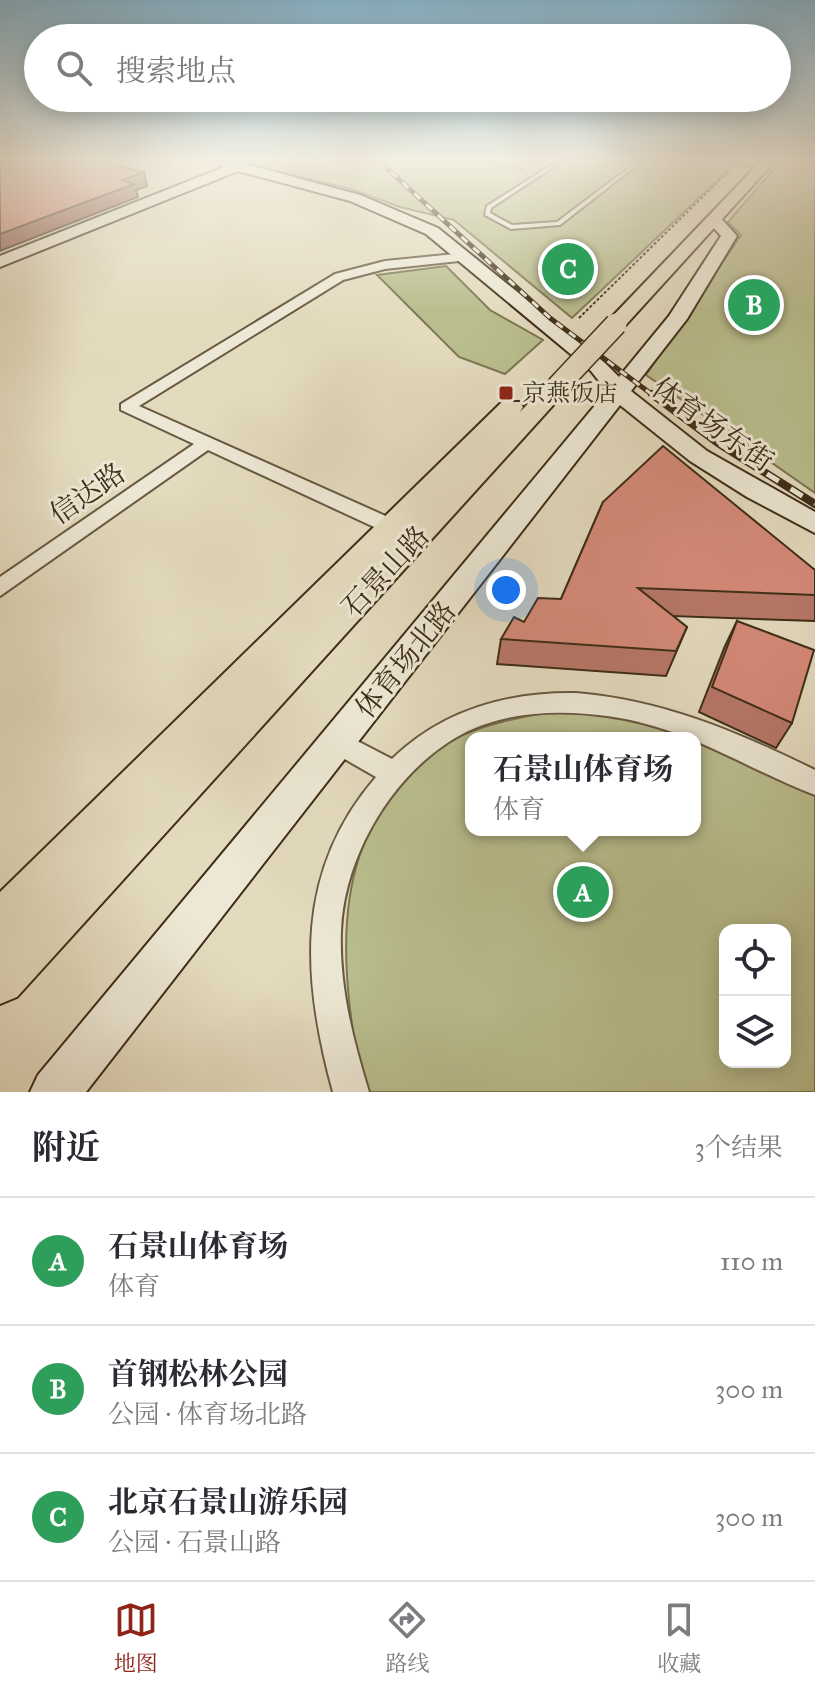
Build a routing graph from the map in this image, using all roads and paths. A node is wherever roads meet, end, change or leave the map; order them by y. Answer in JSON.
{"nodes":[{"id":1,"x":121,"y":212,"type":"edge"},
{"id":2,"x":382,"y":212,"type":"edge"},
{"id":3,"x":388,"y":212,"type":"edge"},
{"id":4,"x":488,"y":212,"type":"edge"},
{"id":5,"x":574,"y":212,"type":"edge"},
{"id":6,"x":694,"y":212,"type":"edge"},
{"id":7,"x":703,"y":212,"type":"edge"},
{"id":8,"x":721,"y":212,"type":"edge"},
{"id":9,"x":714,"y":219,"type":"junction"},
{"id":10,"x":455,"y":258,"type":"junction"},
{"id":11,"x":0,"y":262,"type":"edge"},
{"id":12,"x":598,"y":320,"type":"junction"},
{"id":13,"x":540,"y":322,"type":"junction"},
{"id":14,"x":547,"y":384,"type":"junction"},
{"id":15,"x":619,"y":393,"type":"junction"},
{"id":16,"x":205,"y":444,"type":"junction"},
{"id":17,"x":815,"y":524,"type":"edge"},
{"id":18,"x":392,"y":527,"type":"junction"},
{"id":19,"x":0,"y":588,"type":"edge"},
{"id":20,"x":338,"y":742,"type":"junction"},
{"id":21,"x":395,"y":774,"type":"junction"},
{"id":22,"x":815,"y":783,"type":"edge"},
{"id":23,"x":5,"y":910,"type":"edge"},
{"id":24,"x":0,"y":980,"type":"edge"},
{"id":25,"x":55,"y":1092,"type":"edge"},
{"id":26,"x":351,"y":1092,"type":"edge"}],
"edges":[{"from":1,"to":11,"type":"street"},
{"from":2,"to":10,"type":"street"},
{"from":3,"to":13,"type":"street"},
{"from":4,"to":5,"type":"lane"},
{"from":6,"to":12,"type":"path"},
{"from":7,"to":12,"type":"main road","name":"石景山路"},
{"from":8,"to":9,"type":"main road","name":"石景山路"},
{"from":9,"to":12,"type":"main road","name":"石景山路"},
{"from":9,"to":15,"type":"street","name":"体育场北路"},
{"from":10,"to":13,"type":"street"},
{"from":10,"to":16,"type":"street"},
{"from":12,"to":14,"type":"main road","name":"石景山路","bridge":true},
{"from":13,"to":15,"type":"street","name":"体育场东街"},
{"from":14,"to":18,"type":"main road","name":"石景山路"},
{"from":14,"to":24,"type":"main road","name":"石景山路"},
{"from":15,"to":17,"type":"street","name":"体育场东街"},
{"from":15,"to":20,"type":"street","name":"体育场北路"},
{"from":16,"to":18,"type":"street"},
{"from":16,"to":19,"type":"street","name":"信达路"},
{"from":18,"to":23,"type":"main road","name":"石景山路"},
{"from":20,"to":21,"type":"street"},
{"from":20,"to":25,"type":"street","name":"体育场北路"},
{"from":21,"to":22,"type":"street"},
{"from":21,"to":26,"type":"street"}]}
